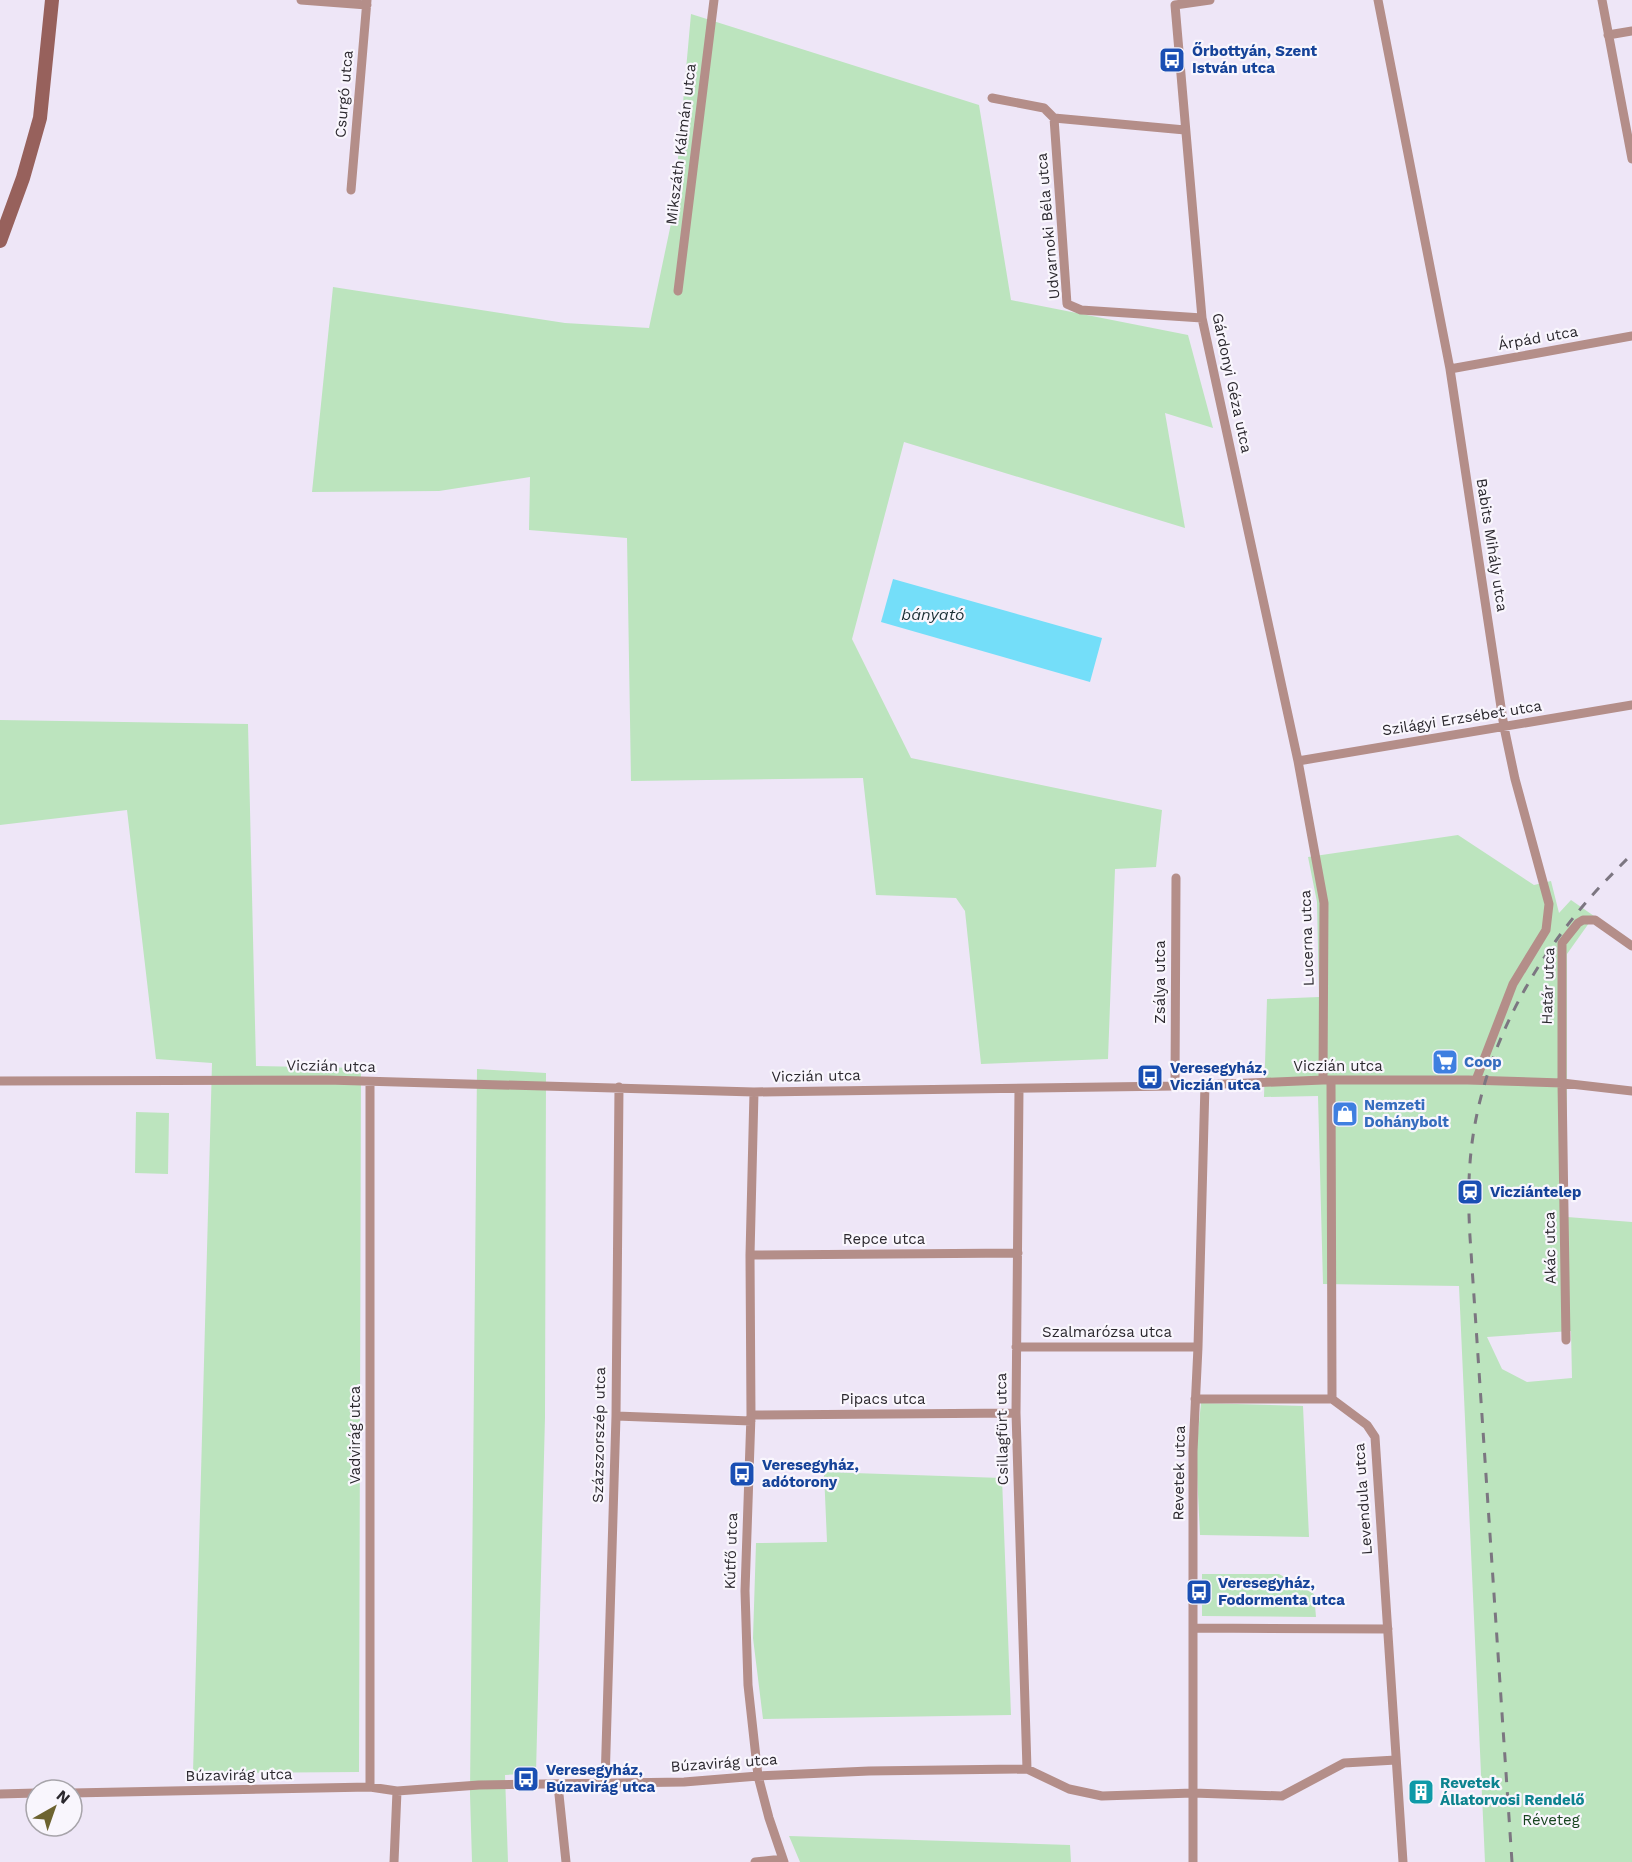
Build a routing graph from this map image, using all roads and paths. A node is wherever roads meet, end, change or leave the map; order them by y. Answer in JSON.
{"nodes":[{"id":1,"x":52,"y":0,"type":"edge"},
{"id":2,"x":301,"y":0,"type":"edge"},
{"id":3,"x":714,"y":0,"type":"edge"},
{"id":4,"x":1210,"y":0,"type":"edge"},
{"id":5,"x":1378,"y":0,"type":"edge"},
{"id":6,"x":1602,"y":0,"type":"edge"},
{"id":7,"x":367,"y":2,"type":"edge"},
{"id":8,"x":1173,"y":2,"type":"edge"},
{"id":9,"x":1632,"y":31,"type":"edge"},
{"id":10,"x":1608,"y":36,"type":"junction"},
{"id":11,"x":992,"y":99,"type":"dead end"},
{"id":12,"x":1054,"y":118,"type":"junction"},
{"id":13,"x":1185,"y":130,"type":"junction"},
{"id":14,"x":1632,"y":159,"type":"edge"},
{"id":15,"x":351,"y":190,"type":"dead end"},
{"id":16,"x":0,"y":242,"type":"edge"},
{"id":17,"x":678,"y":291,"type":"dead end"},
{"id":18,"x":1202,"y":318,"type":"junction"},
{"id":19,"x":1632,"y":336,"type":"edge"},
{"id":20,"x":1450,"y":369,"type":"junction"},
{"id":21,"x":1632,"y":705,"type":"edge"},
{"id":22,"x":1504,"y":727,"type":"junction"},
{"id":23,"x":1298,"y":761,"type":"junction"},
{"id":24,"x":1176,"y":878,"type":"dead end"},
{"id":25,"x":1632,"y":946,"type":"edge"},
{"id":26,"x":1476,"y":1080,"type":"junction"},
{"id":27,"x":0,"y":1081,"type":"edge"},
{"id":28,"x":1327,"y":1081,"type":"junction"},
{"id":29,"x":370,"y":1082,"type":"junction"},
{"id":30,"x":1562,"y":1083,"type":"junction"},
{"id":31,"x":1205,"y":1084,"type":"junction"},
{"id":32,"x":1175,"y":1086,"type":"junction"},
{"id":33,"x":619,"y":1088,"type":"junction"},
{"id":34,"x":1018,"y":1089,"type":"junction"},
{"id":35,"x":1632,"y":1091,"type":"edge"},
{"id":36,"x":754,"y":1092,"type":"junction"},
{"id":37,"x":1018,"y":1253,"type":"junction"},
{"id":38,"x":750,"y":1255,"type":"junction"},
{"id":39,"x":1566,"y":1340,"type":"dead end"},
{"id":40,"x":1016,"y":1347,"type":"junction"},
{"id":41,"x":1198,"y":1347,"type":"junction"},
{"id":42,"x":1196,"y":1400,"type":"junction"},
{"id":43,"x":1332,"y":1400,"type":"junction"},
{"id":44,"x":1016,"y":1413,"type":"junction"},
{"id":45,"x":616,"y":1416,"type":"junction"},
{"id":46,"x":751,"y":1418,"type":"junction"},
{"id":47,"x":1194,"y":1628,"type":"junction"},
{"id":48,"x":1388,"y":1629,"type":"junction"},
{"id":49,"x":1396,"y":1760,"type":"junction"},
{"id":50,"x":1027,"y":1769,"type":"junction"},
{"id":51,"x":758,"y":1776,"type":"junction"},
{"id":52,"x":605,"y":1783,"type":"junction"},
{"id":53,"x":558,"y":1785,"type":"junction"},
{"id":54,"x":370,"y":1787,"type":"junction"},
{"id":55,"x":396,"y":1791,"type":"junction"},
{"id":56,"x":24,"y":1793,"type":"edge"},
{"id":57,"x":84,"y":1793,"type":"edge"},
{"id":58,"x":0,"y":1794,"type":"edge"},
{"id":59,"x":1193,"y":1794,"type":"junction"},
{"id":60,"x":783,"y":1861,"type":"edge"},
{"id":61,"x":394,"y":1862,"type":"edge"},
{"id":62,"x":566,"y":1862,"type":"edge"},
{"id":63,"x":755,"y":1862,"type":"edge"},
{"id":64,"x":1193,"y":1862,"type":"edge"},
{"id":65,"x":1403,"y":1862,"type":"edge"}],
"edges":[{"from":1,"to":16,"type":"main road"},
{"from":2,"to":7,"type":"street"},
{"from":3,"to":17,"type":"street","name":"Mikszáth Kálmán utca"},
{"from":4,"to":8,"type":"street"},
{"from":5,"to":20,"type":"street","name":"Babits Mihály utca"},
{"from":6,"to":10,"type":"street"},
{"from":7,"to":15,"type":"street","name":"Csurgó utca"},
{"from":8,"to":13,"type":"street","name":"Gárdonyi Géza utca"},
{"from":9,"to":10,"type":"street"},
{"from":10,"to":14,"type":"street"},
{"from":11,"to":12,"type":"street"},
{"from":12,"to":13,"type":"street"},
{"from":12,"to":18,"type":"street","name":"Udvarnoki Béla utca"},
{"from":13,"to":18,"type":"street","name":"Gárdonyi Géza utca"},
{"from":18,"to":23,"type":"street","name":"Gárdonyi Géza utca"},
{"from":19,"to":20,"type":"street","name":"Árpád utca"},
{"from":20,"to":22,"type":"street","name":"Babits Mihály utca"},
{"from":21,"to":22,"type":"street","name":"Szilágyi Erzsébet utca"},
{"from":22,"to":23,"type":"street","name":"Szilágyi Erzsébet utca"},
{"from":22,"to":26,"type":"street","name":"Babits Mihály utca"},
{"from":23,"to":28,"type":"street","name":"Lucerna utca"},
{"from":24,"to":32,"type":"street","name":"Zsálya utca"},
{"from":25,"to":30,"type":"street","name":"Határ utca"},
{"from":26,"to":28,"type":"street","name":"Viczián utca"},
{"from":26,"to":30,"type":"street","name":"Viczián utca"},
{"from":27,"to":29,"type":"street","name":"Viczián utca"},
{"from":28,"to":31,"type":"street","name":"Viczián utca"},
{"from":28,"to":43,"type":"street"},
{"from":29,"to":33,"type":"street","name":"Viczián utca"},
{"from":29,"to":54,"type":"street","name":"Vadvirág utca"},
{"from":30,"to":35,"type":"street","name":"Viczián utca"},
{"from":30,"to":39,"type":"street","name":"Akác utca"},
{"from":31,"to":32,"type":"street","name":"Viczián utca"},
{"from":31,"to":41,"type":"street","name":"Revetek utca"},
{"from":32,"to":34,"type":"street","name":"Viczián utca"},
{"from":33,"to":36,"type":"street","name":"Viczián utca"},
{"from":33,"to":45,"type":"street","name":"Százszorszép utca"},
{"from":34,"to":36,"type":"street","name":"Viczián utca"},
{"from":34,"to":37,"type":"street","name":"Csillagfürt utca"},
{"from":36,"to":38,"type":"street","name":"Kútfő utca"},
{"from":37,"to":38,"type":"street","name":"Repce utca"},
{"from":37,"to":40,"type":"street","name":"Csillagfürt utca"},
{"from":38,"to":46,"type":"street","name":"Kútfő utca"},
{"from":40,"to":41,"type":"street","name":"Szalmarózsa utca"},
{"from":40,"to":44,"type":"street","name":"Csillagfürt utca"},
{"from":41,"to":42,"type":"street","name":"Revetek utca"},
{"from":42,"to":43,"type":"street"},
{"from":42,"to":47,"type":"street","name":"Revetek utca"},
{"from":43,"to":48,"type":"street","name":"Levendula utca"},
{"from":44,"to":46,"type":"street","name":"Pipacs utca"},
{"from":44,"to":50,"type":"street","name":"Csillagfürt utca"},
{"from":45,"to":46,"type":"street","name":"Pipacs utca"},
{"from":45,"to":52,"type":"street","name":"Százszorszép utca"},
{"from":46,"to":51,"type":"street","name":"Kútfő utca"},
{"from":47,"to":48,"type":"street"},
{"from":47,"to":59,"type":"street","name":"Revetek utca"},
{"from":48,"to":49,"type":"street","name":"Levendula utca"},
{"from":49,"to":59,"type":"street","name":"Búzavirág utca"},
{"from":49,"to":65,"type":"street","name":"Levendula utca"},
{"from":50,"to":51,"type":"street","name":"Búzavirág utca"},
{"from":50,"to":59,"type":"street","name":"Búzavirág utca"},
{"from":51,"to":52,"type":"street","name":"Búzavirág utca"},
{"from":51,"to":60,"type":"street","name":"Kútfő utca"},
{"from":52,"to":53,"type":"street","name":"Búzavirág utca"},
{"from":53,"to":55,"type":"street","name":"Búzavirág utca"},
{"from":53,"to":62,"type":"street"},
{"from":54,"to":55,"type":"street","name":"Búzavirág utca"},
{"from":54,"to":57,"type":"street","name":"Búzavirág utca"},
{"from":55,"to":61,"type":"street"},
{"from":56,"to":58,"type":"street"},
{"from":59,"to":64,"type":"street","name":"Revetek utca"},
{"from":60,"to":63,"type":"street"}]}
